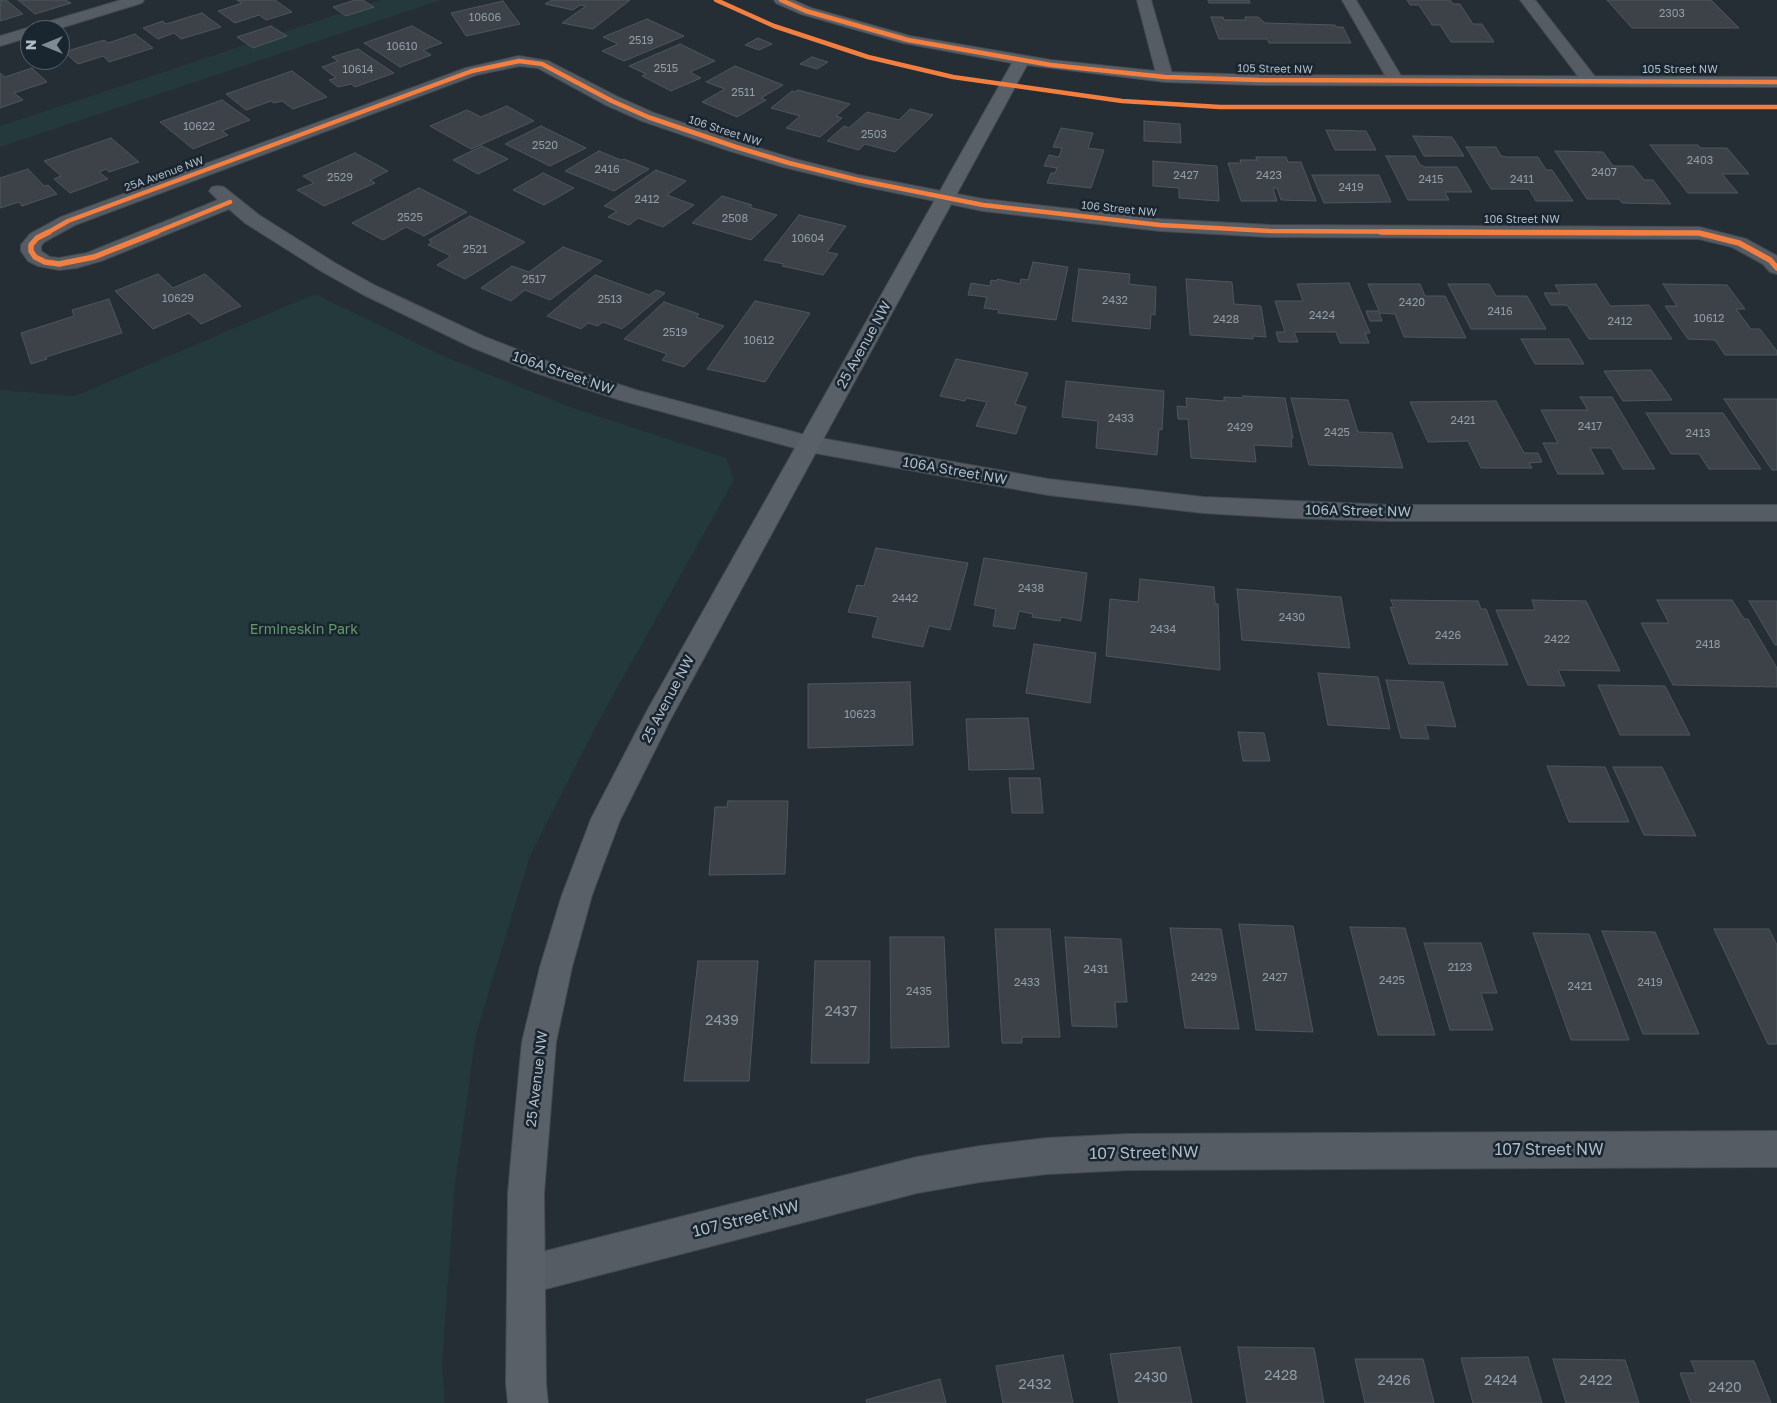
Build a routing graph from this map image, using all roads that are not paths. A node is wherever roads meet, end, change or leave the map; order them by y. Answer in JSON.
{"nodes":[{"id":1,"x":137,"y":0,"type":"edge"},
{"id":2,"x":781,"y":0,"type":"edge"},
{"id":3,"x":1144,"y":0,"type":"edge"},
{"id":4,"x":1349,"y":0,"type":"edge"},
{"id":5,"x":1527,"y":0,"type":"edge"},
{"id":6,"x":70,"y":20,"type":"edge"},
{"id":7,"x":20,"y":35,"type":"edge"},
{"id":8,"x":0,"y":41,"type":"edge"},
{"id":9,"x":519,"y":61,"type":"joint"},
{"id":10,"x":1021,"y":61,"type":"junction"},
{"id":11,"x":1165,"y":77,"type":"junction"},
{"id":12,"x":1396,"y":81,"type":"junction"},
{"id":13,"x":1590,"y":81,"type":"junction"},
{"id":14,"x":1777,"y":82,"type":"edge"},
{"id":15,"x":198,"y":173,"type":"junction"},
{"id":16,"x":945,"y":198,"type":"junction"},
{"id":17,"x":230,"y":202,"type":"junction"},
{"id":18,"x":1777,"y":268,"type":"edge"},
{"id":19,"x":810,"y":444,"type":"junction"},
{"id":20,"x":1777,"y":513,"type":"edge"},
{"id":21,"x":1777,"y":1150,"type":"edge"},
{"id":22,"x":526,"y":1275,"type":"junction"},
{"id":23,"x":528,"y":1403,"type":"edge"}],
"edges":[{"from":1,"to":6,"type":"street"},
{"from":2,"to":10,"type":"street","name":"105 Street NW"},
{"from":3,"to":11,"type":"street"},
{"from":4,"to":12,"type":"street"},
{"from":5,"to":13,"type":"street"},
{"from":7,"to":8,"type":"street"},
{"from":9,"to":15,"type":"street","name":"25A Avenue NW"},
{"from":9,"to":16,"type":"street","name":"106 Street NW"},
{"from":10,"to":11,"type":"street","name":"105 Street NW"},
{"from":10,"to":16,"type":"street","name":"25 Avenue NW"},
{"from":11,"to":12,"type":"street","name":"105 Street NW"},
{"from":12,"to":13,"type":"street","name":"105 Street NW"},
{"from":13,"to":14,"type":"street","name":"105 Street NW"},
{"from":15,"to":17,"type":"street","name":"106A Street NW"},
{"from":15,"to":17,"type":"street","name":"25A Avenue NW"},
{"from":16,"to":18,"type":"street","name":"106 Street NW"},
{"from":16,"to":19,"type":"street","name":"25 Avenue NW"},
{"from":17,"to":19,"type":"street","name":"106A Street NW"},
{"from":19,"to":20,"type":"street","name":"106A Street NW"},
{"from":19,"to":22,"type":"street","name":"25 Avenue NW"},
{"from":21,"to":22,"type":"street","name":"107 Street NW"},
{"from":22,"to":23,"type":"street","name":"25 Avenue NW"}]}
